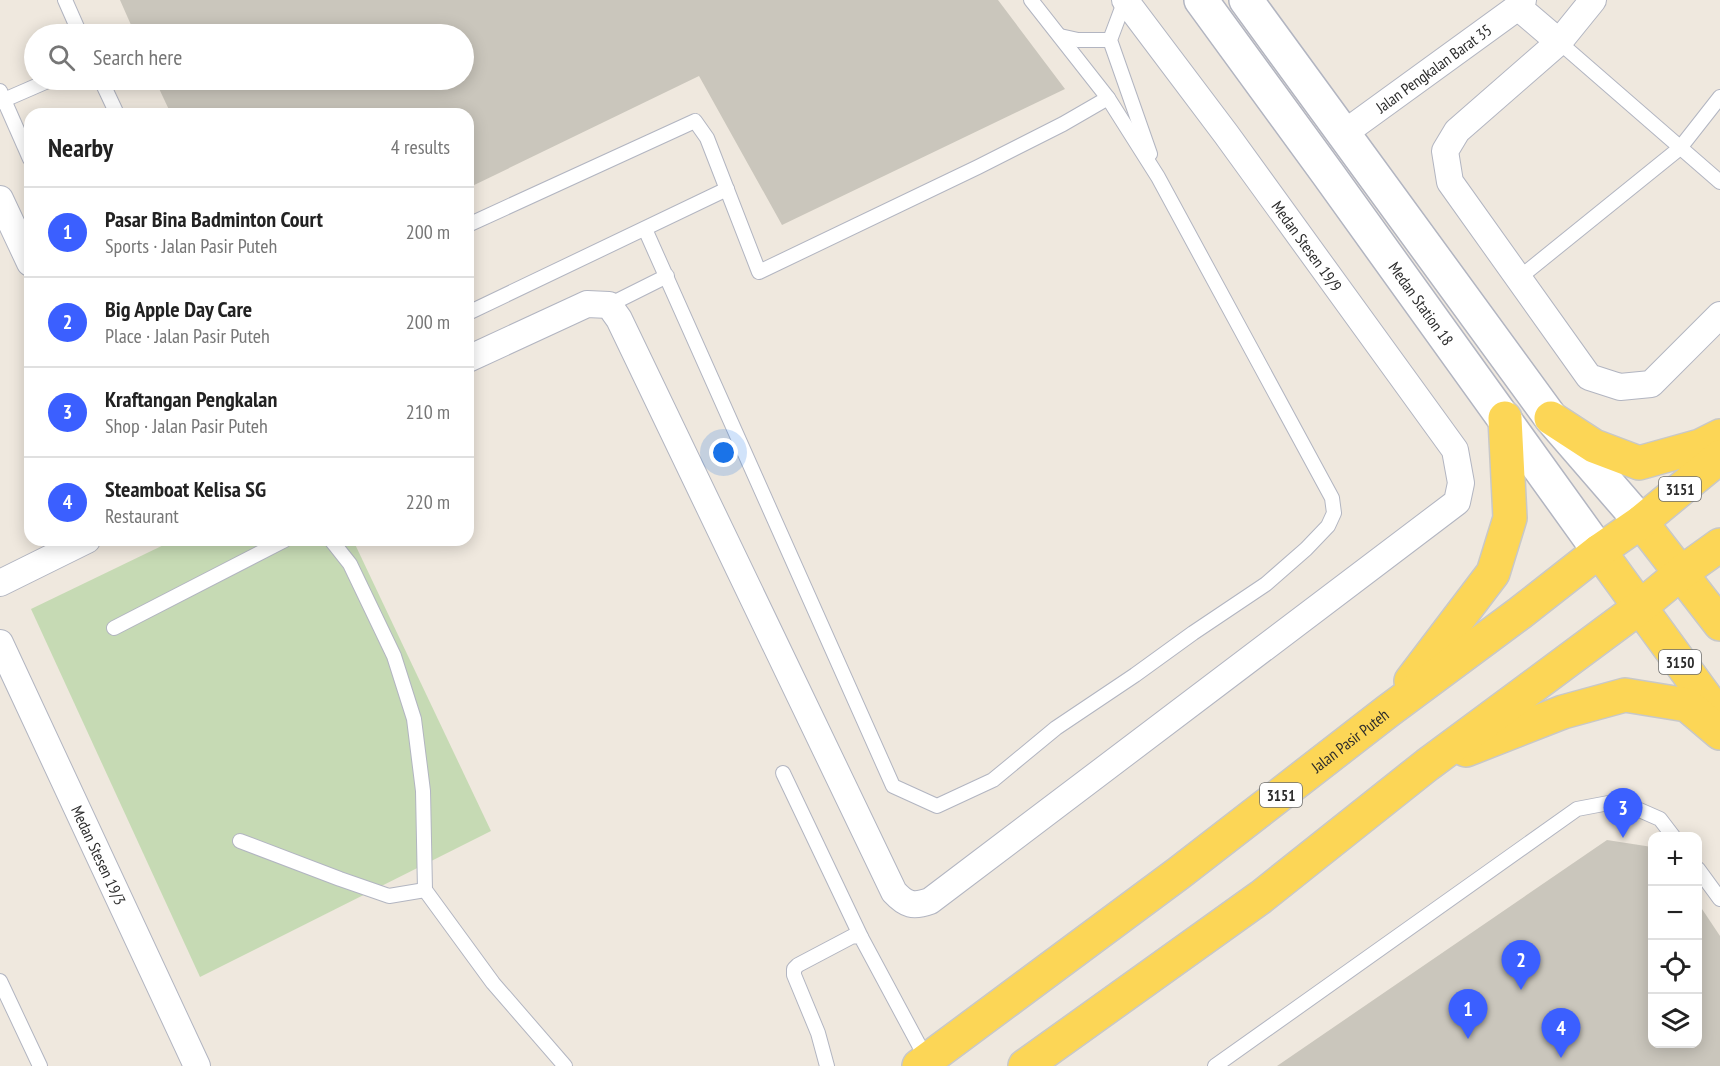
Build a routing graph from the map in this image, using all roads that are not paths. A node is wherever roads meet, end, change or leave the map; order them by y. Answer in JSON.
{"nodes":[{"id":1,"x":65,"y":0,"type":"edge"},
{"id":2,"x":1031,"y":0,"type":"edge"},
{"id":3,"x":1125,"y":0,"type":"edge"},
{"id":4,"x":1201,"y":0,"type":"edge"},
{"id":5,"x":1246,"y":0,"type":"edge"},
{"id":6,"x":1593,"y":0,"type":"edge"},
{"id":7,"x":1518,"y":2,"type":"edge"},
{"id":8,"x":76,"y":24,"type":"edge"},
{"id":9,"x":1060,"y":36,"type":"junction"},
{"id":10,"x":1110,"y":40,"type":"junction"},
{"id":11,"x":1559,"y":42,"type":"junction"},
{"id":12,"x":24,"y":89,"type":"edge"},
{"id":13,"x":106,"y":90,"type":"edge"},
{"id":14,"x":2,"y":96,"type":"edge"},
{"id":15,"x":1720,"y":97,"type":"edge"},
{"id":16,"x":1108,"y":98,"type":"junction"},
{"id":17,"x":114,"y":108,"type":"edge"},
{"id":18,"x":1343,"y":134,"type":"junction"},
{"id":19,"x":24,"y":146,"type":"edge"},
{"id":20,"x":1680,"y":148,"type":"junction"},
{"id":21,"x":1158,"y":177,"type":"junction"},
{"id":22,"x":1720,"y":182,"type":"edge"},
{"id":23,"x":727,"y":189,"type":"junction"},
{"id":24,"x":0,"y":199,"type":"edge"},
{"id":25,"x":474,"y":222,"type":"edge"},
{"id":26,"x":645,"y":229,"type":"junction"},
{"id":27,"x":24,"y":250,"type":"edge"},
{"id":28,"x":667,"y":276,"type":"junction"},
{"id":29,"x":1519,"y":278,"type":"junction"},
{"id":30,"x":609,"y":305,"type":"junction"},
{"id":31,"x":474,"y":310,"type":"edge"},
{"id":32,"x":1720,"y":315,"type":"edge"},
{"id":33,"x":474,"y":356,"type":"edge"},
{"id":34,"x":1504,"y":418,"type":"junction"},
{"id":35,"x":1551,"y":418,"type":"junction"},
{"id":36,"x":1720,"y":436,"type":"edge"},
{"id":37,"x":1720,"y":457,"type":"edge"},
{"id":38,"x":1641,"y":522,"type":"junction"},
{"id":39,"x":1720,"y":545,"type":"edge"},
{"id":40,"x":75,"y":546,"type":"edge"},
{"id":41,"x":273,"y":546,"type":"edge"},
{"id":42,"x":336,"y":546,"type":"edge"},
{"id":43,"x":1599,"y":551,"type":"junction"},
{"id":44,"x":1681,"y":573,"type":"junction"},
{"id":45,"x":0,"y":583,"type":"edge"},
{"id":46,"x":1640,"y":607,"type":"junction"},
{"id":47,"x":1720,"y":624,"type":"edge"},
{"id":48,"x":114,"y":628,"type":"dead end"},
{"id":49,"x":0,"y":644,"type":"edge"},
{"id":50,"x":1389,"y":711,"type":"junction"},
{"id":51,"x":1720,"y":717,"type":"edge"},
{"id":52,"x":1720,"y":733,"type":"edge"},
{"id":53,"x":1427,"y":765,"type":"junction"},
{"id":54,"x":783,"y":773,"type":"dead end"},
{"id":55,"x":1669,"y":832,"type":"edge"},
{"id":56,"x":240,"y":841,"type":"dead end"},
{"id":57,"x":1702,"y":874,"type":"edge"},
{"id":58,"x":424,"y":890,"type":"junction"},
{"id":59,"x":1720,"y":899,"type":"edge"},
{"id":60,"x":861,"y":938,"type":"junction"},
{"id":61,"x":0,"y":981,"type":"edge"},
{"id":62,"x":187,"y":1062,"type":"edge"},
{"id":63,"x":923,"y":1063,"type":"edge"},
{"id":64,"x":40,"y":1066,"type":"edge"},
{"id":65,"x":565,"y":1066,"type":"edge"},
{"id":66,"x":827,"y":1066,"type":"edge"},
{"id":67,"x":1025,"y":1066,"type":"edge"},
{"id":68,"x":1215,"y":1066,"type":"edge"}],
"edges":[{"from":1,"to":8,"type":"lane"},
{"from":2,"to":9,"type":"lane"},
{"from":3,"to":10,"type":"lane"},
{"from":3,"to":30,"type":"street","name":"Medan Stesen 19/9"},
{"from":4,"to":34,"type":"street","name":"Medan Station 18"},
{"from":5,"to":18,"type":"street"},
{"from":6,"to":11,"type":"street"},
{"from":7,"to":11,"type":"street"},
{"from":7,"to":18,"type":"street","name":"Jalan Pengkalan Barat 35"},
{"from":9,"to":10,"type":"lane"},
{"from":9,"to":16,"type":"lane"},
{"from":10,"to":21,"type":"lane"},
{"from":11,"to":20,"type":"lane"},
{"from":11,"to":29,"type":"street"},
{"from":12,"to":14,"type":"lane"},
{"from":13,"to":17,"type":"lane"},
{"from":14,"to":19,"type":"lane"},
{"from":15,"to":20,"type":"lane"},
{"from":16,"to":21,"type":"lane"},
{"from":16,"to":23,"type":"lane"},
{"from":18,"to":35,"type":"street"},
{"from":20,"to":22,"type":"lane"},
{"from":20,"to":29,"type":"lane"},
{"from":21,"to":28,"type":"lane"},
{"from":23,"to":25,"type":"lane"},
{"from":23,"to":26,"type":"lane"},
{"from":24,"to":27,"type":"street"},
{"from":26,"to":28,"type":"lane"},
{"from":26,"to":31,"type":"lane"},
{"from":28,"to":30,"type":"lane"},
{"from":29,"to":32,"type":"street"},
{"from":30,"to":33,"type":"street"},
{"from":34,"to":43,"type":"street","name":"Medan Station 18"},
{"from":34,"to":50,"type":"main road"},
{"from":35,"to":36,"type":"main road"},
{"from":35,"to":38,"type":"street"},
{"from":37,"to":38,"type":"main road","name":"Jalan Pasir Puteh","number":"3151"},
{"from":38,"to":43,"type":"main road","name":"Jalan Pasir Puteh","number":"3151"},
{"from":38,"to":44,"type":"main road"},
{"from":39,"to":44,"type":"main road"},
{"from":40,"to":45,"type":"street"},
{"from":41,"to":48,"type":"lane"},
{"from":42,"to":58,"type":"lane"},
{"from":43,"to":46,"type":"main road","name":"Medan Station 18"},
{"from":43,"to":50,"type":"main road","name":"Jalan Pasir Puteh","number":"3151"},
{"from":44,"to":46,"type":"main road"},
{"from":44,"to":47,"type":"main road"},
{"from":46,"to":51,"type":"main road","number":"3150"},
{"from":46,"to":53,"type":"main road"},
{"from":49,"to":62,"type":"street","name":"Medan Stesen 19/3"},
{"from":50,"to":63,"type":"main road","name":"Jalan Pasir Puteh","number":"3151"},
{"from":52,"to":53,"type":"main road"},
{"from":53,"to":67,"type":"main road"},
{"from":54,"to":60,"type":"lane"},
{"from":55,"to":68,"type":"lane"},
{"from":56,"to":58,"type":"lane"},
{"from":57,"to":59,"type":"lane"},
{"from":58,"to":65,"type":"lane"},
{"from":60,"to":63,"type":"lane"},
{"from":60,"to":66,"type":"lane"},
{"from":61,"to":64,"type":"lane"}]}
